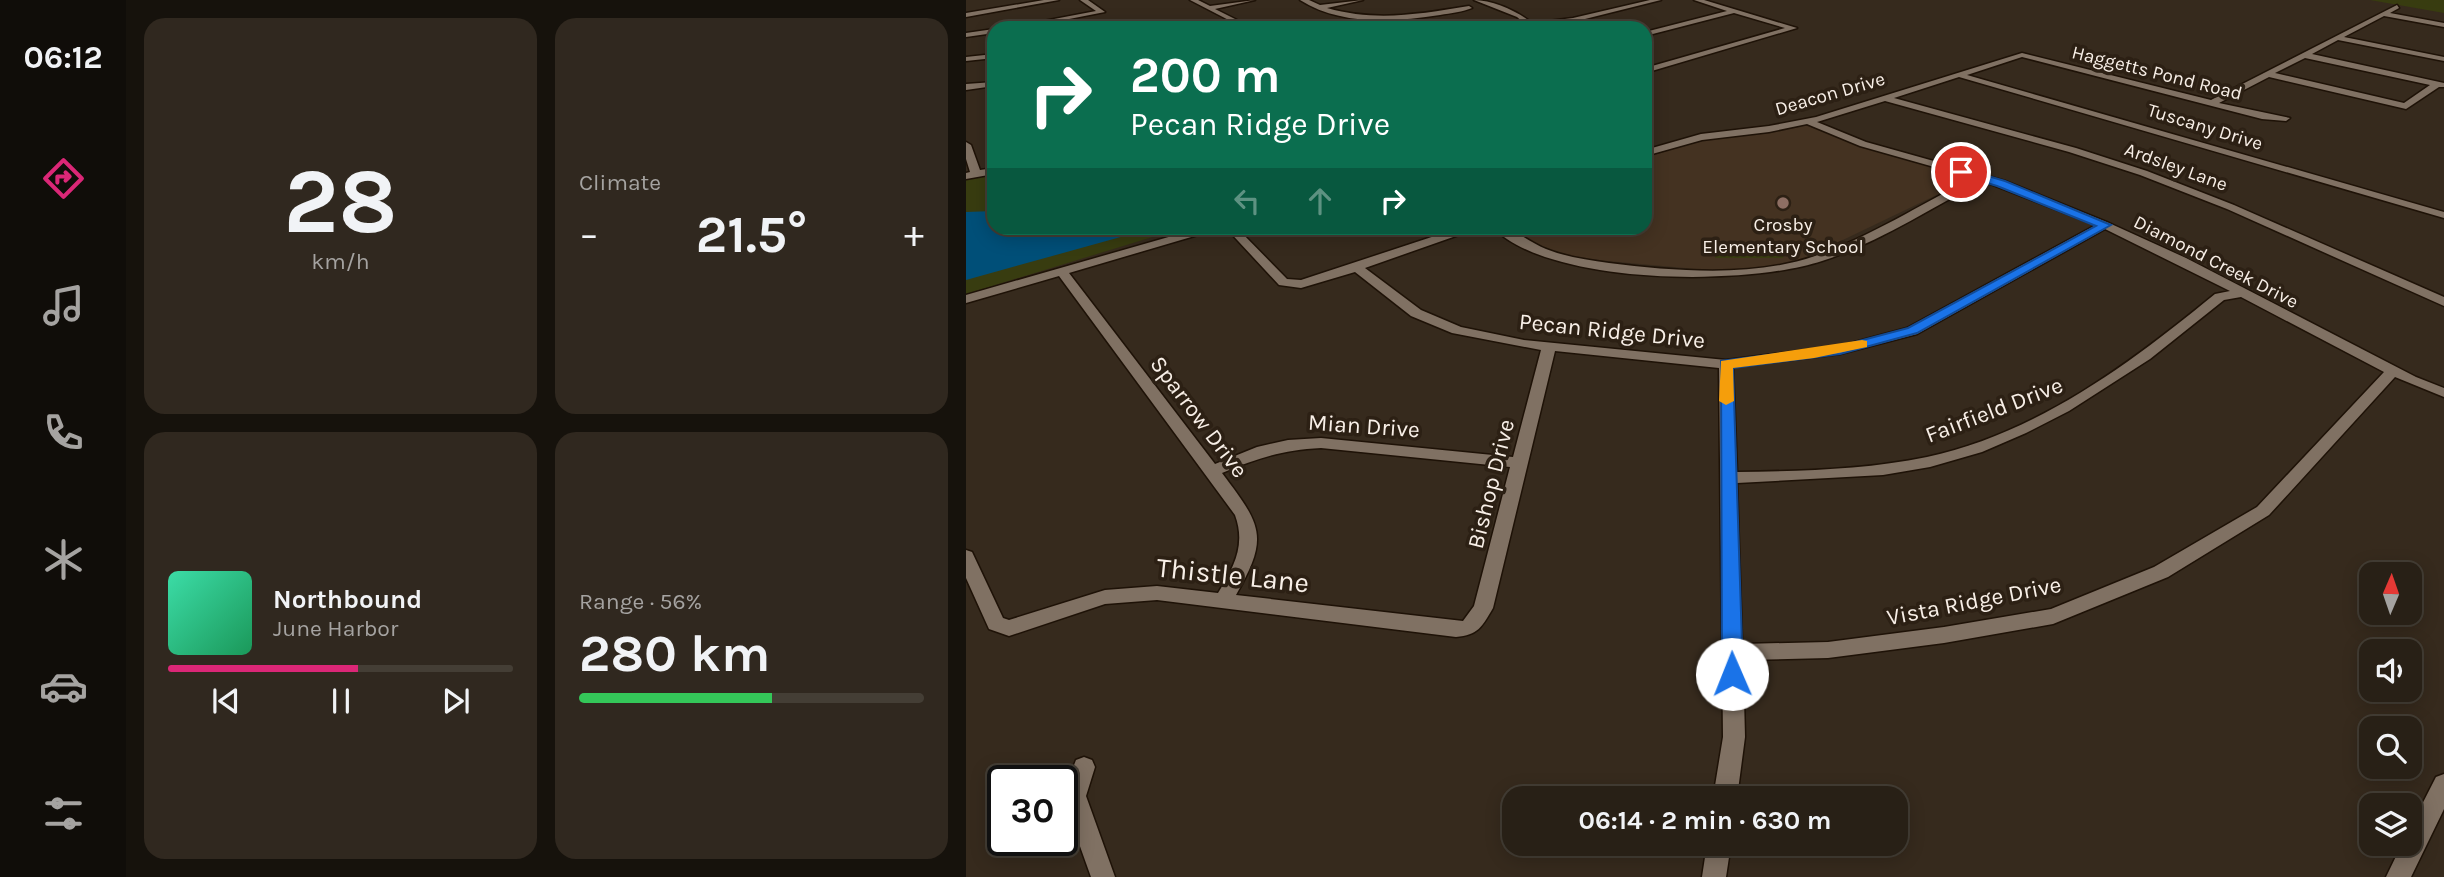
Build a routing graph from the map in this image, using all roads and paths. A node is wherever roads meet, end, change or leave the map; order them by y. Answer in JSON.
{"nodes":[{"id":1,"x":1056,"y":0,"type":"edge"},
{"id":2,"x":1083,"y":0,"type":"edge"},
{"id":3,"x":1193,"y":0,"type":"edge"},
{"id":4,"x":1252,"y":0,"type":"edge"},
{"id":5,"x":1303,"y":0,"type":"edge"},
{"id":6,"x":1360,"y":0,"type":"edge"},
{"id":7,"x":1477,"y":0,"type":"edge"},
{"id":8,"x":1530,"y":0,"type":"edge"},
{"id":9,"x":1658,"y":0,"type":"edge"},
{"id":10,"x":1697,"y":0,"type":"edge"},
{"id":11,"x":1520,"y":2,"type":"dead end"},
{"id":12,"x":2397,"y":7,"type":"dead end"},
{"id":13,"x":1208,"y":8,"type":"junction"},
{"id":14,"x":1319,"y":8,"type":"junction"},
{"id":15,"x":1469,"y":8,"type":"dead end"},
{"id":16,"x":1735,"y":11,"type":"junction"},
{"id":17,"x":2383,"y":14,"type":"junction"},
{"id":18,"x":966,"y":15,"type":"edge"},
{"id":19,"x":1051,"y":21,"type":"edge"},
{"id":20,"x":1235,"y":21,"type":"edge"},
{"id":21,"x":1525,"y":21,"type":"edge"},
{"id":22,"x":1568,"y":21,"type":"edge"},
{"id":23,"x":2444,"y":25,"type":"edge"},
{"id":24,"x":987,"y":32,"type":"edge"},
{"id":25,"x":1652,"y":32,"type":"edge"},
{"id":26,"x":966,"y":35,"type":"edge"},
{"id":27,"x":2337,"y":38,"type":"junction"},
{"id":28,"x":2444,"y":49,"type":"edge"},
{"id":29,"x":2022,"y":55,"type":"joint"},
{"id":30,"x":2304,"y":55,"type":"junction"},
{"id":31,"x":2432,"y":57,"type":"junction"},
{"id":32,"x":987,"y":58,"type":"edge"},
{"id":33,"x":966,"y":59,"type":"edge"},
{"id":34,"x":2444,"y":59,"type":"edge"},
{"id":35,"x":1652,"y":69,"type":"edge"},
{"id":36,"x":1956,"y":74,"type":"junction"},
{"id":37,"x":2268,"y":74,"type":"junction"},
{"id":38,"x":2441,"y":85,"type":"edge"},
{"id":39,"x":987,"y":86,"type":"edge"},
{"id":40,"x":966,"y":87,"type":"edge"},
{"id":41,"x":1884,"y":97,"type":"junction"},
{"id":42,"x":2212,"y":103,"type":"junction"},
{"id":43,"x":2286,"y":118,"type":"dead end"},
{"id":44,"x":1807,"y":121,"type":"junction"},
{"id":45,"x":966,"y":145,"type":"edge"},
{"id":46,"x":1652,"y":151,"type":"edge"},
{"id":47,"x":971,"y":175,"type":"edge"},
{"id":48,"x":1982,"y":178,"type":"junction"},
{"id":49,"x":2444,"y":215,"type":"edge"},
{"id":50,"x":2105,"y":225,"type":"junction"},
{"id":51,"x":1187,"y":235,"type":"edge"},
{"id":52,"x":1238,"y":235,"type":"edge"},
{"id":53,"x":1449,"y":235,"type":"edge"},
{"id":54,"x":1512,"y":235,"type":"edge"},
{"id":55,"x":1356,"y":267,"type":"junction"},
{"id":56,"x":1061,"y":271,"type":"junction"},
{"id":57,"x":2241,"y":293,"type":"junction"},
{"id":58,"x":966,"y":299,"type":"edge"},
{"id":59,"x":2444,"y":302,"type":"edge"},
{"id":60,"x":1549,"y":347,"type":"junction"},
{"id":61,"x":1726,"y":365,"type":"junction"},
{"id":62,"x":2393,"y":371,"type":"junction"},
{"id":63,"x":2444,"y":393,"type":"edge"},
{"id":64,"x":1520,"y":463,"type":"junction"},
{"id":65,"x":1211,"y":472,"type":"junction"},
{"id":66,"x":1728,"y":478,"type":"junction"},
{"id":67,"x":966,"y":557,"type":"edge"},
{"id":68,"x":1223,"y":601,"type":"junction"},
{"id":69,"x":1468,"y":628,"type":"joint"},
{"id":70,"x":1732,"y":652,"type":"junction"},
{"id":71,"x":1084,"y":767,"type":"dead end"},
{"id":72,"x":2444,"y":785,"type":"edge"},
{"id":73,"x":1727,"y":786,"type":"edge"},
{"id":74,"x":1717,"y":856,"type":"edge"},
{"id":75,"x":1103,"y":877,"type":"edge"},
{"id":76,"x":1714,"y":877,"type":"edge"},
{"id":77,"x":2398,"y":877,"type":"edge"}],
"edges":[{"from":1,"to":18,"type":"street"},
{"from":2,"to":19,"type":"street"},
{"from":3,"to":13,"type":"street"},
{"from":4,"to":13,"type":"street"},
{"from":5,"to":14,"type":"street"},
{"from":6,"to":14,"type":"street"},
{"from":7,"to":21,"type":"street"},
{"from":8,"to":11,"type":"street"},
{"from":9,"to":22,"type":"street"},
{"from":10,"to":16,"type":"street"},
{"from":12,"to":17,"type":"street"},
{"from":13,"to":20,"type":"street"},
{"from":14,"to":15,"type":"street"},
{"from":16,"to":25,"type":"street"},
{"from":16,"to":35,"type":"street"},
{"from":17,"to":23,"type":"street"},
{"from":17,"to":27,"type":"street"},
{"from":24,"to":26,"type":"street"},
{"from":27,"to":30,"type":"street"},
{"from":27,"to":31,"type":"street"},
{"from":28,"to":31,"type":"street"},
{"from":29,"to":36,"type":"street","name":"Deacon Drive"},
{"from":29,"to":42,"type":"street","name":"Haggetts Pond Road"},
{"from":30,"to":37,"type":"street"},
{"from":30,"to":38,"type":"street"},
{"from":31,"to":34,"type":"street"},
{"from":32,"to":33,"type":"street"},
{"from":36,"to":41,"type":"street","name":"Deacon Drive"},
{"from":36,"to":49,"type":"street","name":"Tuscany Drive"},
{"from":37,"to":38,"type":"street"},
{"from":37,"to":42,"type":"street"},
{"from":39,"to":40,"type":"street"},
{"from":41,"to":44,"type":"street","name":"Deacon Drive"},
{"from":41,"to":59,"type":"street","name":"Ardsley Lane"},
{"from":42,"to":43,"type":"street","name":"Haggetts Pond Road"},
{"from":44,"to":46,"type":"street","name":"Deacon Drive"},
{"from":44,"to":48,"type":"street","name":"Diamond Creek Drive"},
{"from":45,"to":47,"type":"street"},
{"from":48,"to":50,"type":"street","name":"Diamond Creek Drive"},
{"from":48,"to":54,"type":"street"},
{"from":50,"to":57,"type":"street","name":"Diamond Creek Drive"},
{"from":50,"to":61,"type":"street","name":"Pecan Ridge Drive"},
{"from":51,"to":56,"type":"street"},
{"from":52,"to":55,"type":"street"},
{"from":53,"to":55,"type":"street"},
{"from":55,"to":60,"type":"street","name":"Pecan Ridge Drive"},
{"from":56,"to":58,"type":"street"},
{"from":56,"to":65,"type":"street","name":"Sparrow Drive"},
{"from":57,"to":62,"type":"street","name":"Diamond Creek Drive"},
{"from":57,"to":66,"type":"street","name":"Fairfield Drive"},
{"from":60,"to":61,"type":"street","name":"Pecan Ridge Drive"},
{"from":60,"to":64,"type":"street","name":"Bishop Drive"},
{"from":61,"to":66,"type":"street"},
{"from":62,"to":63,"type":"street","name":"Diamond Creek Drive"},
{"from":62,"to":70,"type":"street","name":"Vista Ridge Drive"},
{"from":64,"to":65,"type":"street","name":"Mian Drive"},
{"from":64,"to":69,"type":"street","name":"Bishop Drive"},
{"from":65,"to":68,"type":"street","name":"Sparrow Drive"},
{"from":66,"to":70,"type":"street"},
{"from":67,"to":68,"type":"street","name":"Thistle Lane"},
{"from":68,"to":69,"type":"street","name":"Thistle Lane"},
{"from":70,"to":73,"type":"street"},
{"from":71,"to":75,"type":"street"},
{"from":72,"to":77,"type":"street"},
{"from":74,"to":76,"type":"street"}]}
